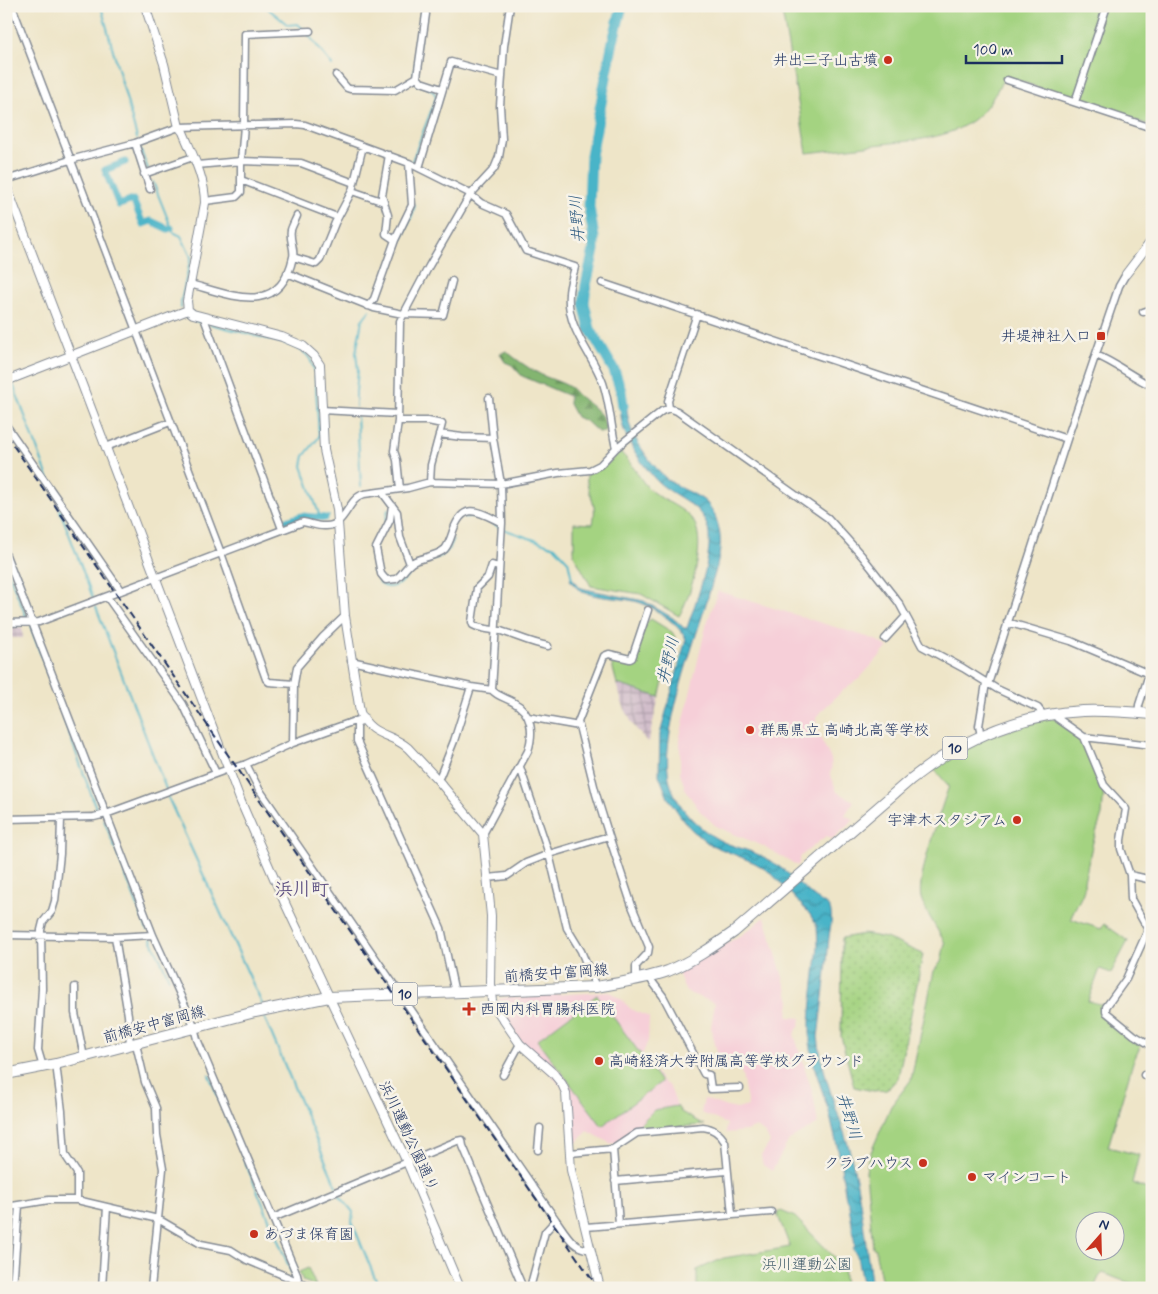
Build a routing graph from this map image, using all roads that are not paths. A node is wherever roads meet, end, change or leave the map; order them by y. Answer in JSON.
{"nodes":[{"id":1,"x":12,"y":6,"type":"edge"},
{"id":2,"x":146,"y":6,"type":"edge"},
{"id":3,"x":510,"y":6,"type":"edge"},
{"id":4,"x":1107,"y":6,"type":"edge"},
{"id":5,"x":426,"y":14,"type":"dead end"},
{"id":6,"x":310,"y":31,"type":"dead end"},
{"id":7,"x":336,"y":75,"type":"dead end"},
{"id":8,"x":502,"y":76,"type":"junction"},
{"id":9,"x":417,"y":77,"type":"junction"},
{"id":10,"x":1007,"y":80,"type":"dead end"},
{"id":11,"x":442,"y":89,"type":"junction"},
{"id":12,"x":1075,"y":102,"type":"junction"},
{"id":13,"x":244,"y":126,"type":"junction"},
{"id":14,"x":179,"y":127,"type":"junction"},
{"id":15,"x":1152,"y":128,"type":"edge"},
{"id":16,"x":135,"y":143,"type":"junction"},
{"id":17,"x":363,"y":146,"type":"junction"},
{"id":18,"x":389,"y":155,"type":"junction"},
{"id":19,"x":70,"y":160,"type":"junction"},
{"id":20,"x":195,"y":161,"type":"junction"},
{"id":21,"x":241,"y":161,"type":"junction"},
{"id":22,"x":409,"y":163,"type":"junction"},
{"id":23,"x":419,"y":168,"type":"junction"},
{"id":24,"x":144,"y":174,"type":"junction"},
{"id":25,"x":6,"y":180,"type":"edge"},
{"id":26,"x":241,"y":180,"type":"junction"},
{"id":27,"x":354,"y":184,"type":"junction"},
{"id":28,"x":6,"y":185,"type":"edge"},
{"id":29,"x":150,"y":189,"type":"dead end"},
{"id":30,"x":352,"y":191,"type":"junction"},
{"id":31,"x":470,"y":195,"type":"junction"},
{"id":32,"x":205,"y":201,"type":"junction"},
{"id":33,"x":384,"y":202,"type":"junction"},
{"id":34,"x":297,"y":216,"type":"dead end"},
{"id":35,"x":338,"y":217,"type":"junction"},
{"id":36,"x":395,"y":240,"type":"junction"},
{"id":37,"x":1152,"y":240,"type":"edge"},
{"id":38,"x":293,"y":257,"type":"junction"},
{"id":39,"x":287,"y":273,"type":"junction"},
{"id":40,"x":1126,"y":274,"type":"joint"},
{"id":41,"x":452,"y":281,"type":"dead end"},
{"id":42,"x":602,"y":283,"type":"dead end"},
{"id":43,"x":190,"y":284,"type":"junction"},
{"id":44,"x":368,"y":306,"type":"junction"},
{"id":45,"x":1152,"y":309,"type":"edge"},
{"id":46,"x":188,"y":310,"type":"junction"},
{"id":47,"x":1143,"y":312,"type":"dead end"},
{"id":48,"x":403,"y":314,"type":"junction"},
{"id":49,"x":697,"y":314,"type":"junction"},
{"id":50,"x":204,"y":318,"type":"junction"},
{"id":51,"x":136,"y":332,"type":"junction"},
{"id":52,"x":1096,"y":355,"type":"junction"},
{"id":53,"x":71,"y":357,"type":"junction"},
{"id":54,"x":6,"y":382,"type":"edge"},
{"id":55,"x":1152,"y":386,"type":"edge"},
{"id":56,"x":489,"y":398,"type":"dead end"},
{"id":57,"x":669,"y":408,"type":"junction"},
{"id":58,"x":321,"y":410,"type":"junction"},
{"id":59,"x":398,"y":417,"type":"junction"},
{"id":60,"x":170,"y":422,"type":"junction"},
{"id":61,"x":6,"y":425,"type":"edge"},
{"id":62,"x":439,"y":434,"type":"junction"},
{"id":63,"x":493,"y":438,"type":"junction"},
{"id":64,"x":1067,"y":439,"type":"junction"},
{"id":65,"x":106,"y":447,"type":"junction"},
{"id":66,"x":616,"y":448,"type":"junction"},
{"id":67,"x":430,"y":482,"type":"junction"},
{"id":68,"x":501,"y":484,"type":"junction"},
{"id":69,"x":400,"y":489,"type":"junction"},
{"id":70,"x":382,"y":492,"type":"junction"},
{"id":71,"x":392,"y":505,"type":"junction"},
{"id":72,"x":339,"y":522,"type":"junction"},
{"id":73,"x":501,"y":524,"type":"junction"},
{"id":74,"x":282,"y":529,"type":"junction"},
{"id":75,"x":221,"y":553,"type":"junction"},
{"id":76,"x":6,"y":555,"type":"edge"},
{"id":77,"x":410,"y":564,"type":"junction"},
{"id":78,"x":498,"y":567,"type":"junction"},
{"id":79,"x":156,"y":578,"type":"junction"},
{"id":80,"x":121,"y":591,"type":"junction"},
{"id":81,"x":107,"y":597,"type":"junction"},
{"id":82,"x":651,"y":611,"type":"dead end"},
{"id":83,"x":345,"y":616,"type":"junction"},
{"id":84,"x":906,"y":616,"type":"junction"},
{"id":85,"x":33,"y":622,"type":"junction"},
{"id":86,"x":1007,"y":622,"type":"junction"},
{"id":87,"x":6,"y":623,"type":"edge"},
{"id":88,"x":496,"y":631,"type":"junction"},
{"id":89,"x":885,"y":639,"type":"dead end"},
{"id":90,"x":548,"y":646,"type":"dead end"},
{"id":91,"x":351,"y":661,"type":"junction"},
{"id":92,"x":1152,"y":665,"type":"edge"},
{"id":93,"x":1149,"y":674,"type":"junction"},
{"id":94,"x":294,"y":684,"type":"junction"},
{"id":95,"x":987,"y":684,"type":"junction"},
{"id":96,"x":471,"y":688,"type":"junction"},
{"id":97,"x":492,"y":690,"type":"junction"},
{"id":98,"x":1138,"y":713,"type":"junction"},
{"id":99,"x":1152,"y":714,"type":"edge"},
{"id":100,"x":1049,"y":715,"type":"junction"},
{"id":101,"x":528,"y":717,"type":"junction"},
{"id":102,"x":362,"y":718,"type":"junction"},
{"id":103,"x":579,"y":726,"type":"junction"},
{"id":104,"x":981,"y":736,"type":"junction"},
{"id":105,"x":1084,"y":737,"type":"junction"},
{"id":106,"x":293,"y":743,"type":"junction"},
{"id":107,"x":1152,"y":745,"type":"edge"},
{"id":108,"x":246,"y":764,"type":"junction"},
{"id":109,"x":520,"y":767,"type":"junction"},
{"id":110,"x":229,"y":769,"type":"junction"},
{"id":111,"x":216,"y":773,"type":"junction"},
{"id":112,"x":437,"y":779,"type":"junction"},
{"id":113,"x":106,"y":814,"type":"junction"},
{"id":114,"x":61,"y":818,"type":"junction"},
{"id":115,"x":6,"y":819,"type":"edge"},
{"id":116,"x":483,"y":834,"type":"junction"},
{"id":117,"x":609,"y":836,"type":"junction"},
{"id":118,"x":548,"y":854,"type":"junction"},
{"id":119,"x":1130,"y":875,"type":"junction"},
{"id":120,"x":488,"y":878,"type":"junction"},
{"id":121,"x":1152,"y":880,"type":"edge"},
{"id":122,"x":1149,"y":927,"type":"edge"},
{"id":123,"x":6,"y":935,"type":"edge"},
{"id":124,"x":40,"y":935,"type":"junction"},
{"id":125,"x":153,"y":935,"type":"junction"},
{"id":126,"x":115,"y":938,"type":"junction"},
{"id":127,"x":643,"y":977,"type":"junction"},
{"id":128,"x":75,"y":987,"type":"dead end"},
{"id":129,"x":596,"y":987,"type":"junction"},
{"id":130,"x":491,"y":992,"type":"junction"},
{"id":131,"x":455,"y":993,"type":"junction"},
{"id":132,"x":400,"y":994,"type":"junction"},
{"id":133,"x":329,"y":997,"type":"junction"},
{"id":134,"x":194,"y":1028,"type":"junction"},
{"id":135,"x":133,"y":1044,"type":"junction"},
{"id":136,"x":520,"y":1044,"type":"junction"},
{"id":137,"x":1152,"y":1046,"type":"edge"},
{"id":138,"x":84,"y":1057,"type":"junction"},
{"id":139,"x":56,"y":1064,"type":"junction"},
{"id":140,"x":43,"y":1067,"type":"junction"},
{"id":141,"x":6,"y":1074,"type":"edge"},
{"id":142,"x":503,"y":1074,"type":"dead end"},
{"id":143,"x":1144,"y":1075,"type":"dead end"},
{"id":144,"x":1152,"y":1079,"type":"edge"},
{"id":145,"x":740,"y":1088,"type":"dead end"},
{"id":146,"x":540,"y":1128,"type":"dead end"},
{"id":147,"x":613,"y":1149,"type":"junction"},
{"id":148,"x":538,"y":1150,"type":"dead end"},
{"id":149,"x":570,"y":1154,"type":"junction"},
{"id":150,"x":407,"y":1162,"type":"junction"},
{"id":151,"x":727,"y":1171,"type":"junction"},
{"id":152,"x":614,"y":1181,"type":"junction"},
{"id":153,"x":77,"y":1200,"type":"junction"},
{"id":154,"x":19,"y":1205,"type":"junction"},
{"id":155,"x":6,"y":1207,"type":"edge"},
{"id":156,"x":107,"y":1207,"type":"junction"},
{"id":157,"x":771,"y":1212,"type":"dead end"},
{"id":158,"x":732,"y":1214,"type":"junction"},
{"id":159,"x":273,"y":1218,"type":"junction"},
{"id":160,"x":158,"y":1219,"type":"junction"},
{"id":161,"x":556,"y":1220,"type":"junction"},
{"id":162,"x":620,"y":1224,"type":"junction"},
{"id":163,"x":586,"y":1227,"type":"junction"},
{"id":164,"x":591,"y":1249,"type":"junction"},
{"id":165,"x":10,"y":1275,"type":"edge"},
{"id":166,"x":300,"y":1285,"type":"edge"},
{"id":167,"x":13,"y":1288,"type":"edge"},
{"id":168,"x":102,"y":1288,"type":"edge"},
{"id":169,"x":151,"y":1288,"type":"edge"},
{"id":170,"x":314,"y":1288,"type":"edge"},
{"id":171,"x":460,"y":1288,"type":"edge"},
{"id":172,"x":523,"y":1288,"type":"edge"},
{"id":173,"x":530,"y":1288,"type":"edge"},
{"id":174,"x":600,"y":1288,"type":"edge"}],
"edges":[{"from":1,"to":19,"type":"street"},
{"from":2,"to":14,"type":"street"},
{"from":3,"to":8,"type":"street"},
{"from":4,"to":12,"type":"street"},
{"from":5,"to":9,"type":"street"},
{"from":6,"to":13,"type":"street"},
{"from":7,"to":9,"type":"street"},
{"from":8,"to":11,"type":"street"},
{"from":8,"to":31,"type":"street"},
{"from":9,"to":11,"type":"street"},
{"from":10,"to":12,"type":"street"},
{"from":11,"to":23,"type":"street"},
{"from":12,"to":15,"type":"street"},
{"from":13,"to":14,"type":"street"},
{"from":13,"to":17,"type":"street"},
{"from":13,"to":21,"type":"street"},
{"from":14,"to":16,"type":"street"},
{"from":14,"to":20,"type":"street"},
{"from":16,"to":19,"type":"street"},
{"from":16,"to":24,"type":"street"},
{"from":17,"to":18,"type":"street"},
{"from":17,"to":27,"type":"street"},
{"from":18,"to":22,"type":"street"},
{"from":18,"to":33,"type":"street"},
{"from":19,"to":25,"type":"street"},
{"from":19,"to":51,"type":"street"},
{"from":20,"to":21,"type":"street"},
{"from":20,"to":24,"type":"street"},
{"from":20,"to":32,"type":"street"},
{"from":21,"to":26,"type":"street"},
{"from":21,"to":27,"type":"street"},
{"from":22,"to":23,"type":"street"},
{"from":22,"to":36,"type":"street"},
{"from":23,"to":31,"type":"street"},
{"from":24,"to":29,"type":"street"},
{"from":26,"to":32,"type":"street"},
{"from":26,"to":35,"type":"street"},
{"from":27,"to":30,"type":"street"},
{"from":28,"to":53,"type":"street","name":"浜川運動公園通り"},
{"from":30,"to":33,"type":"street"},
{"from":30,"to":35,"type":"street"},
{"from":31,"to":48,"type":"street"},
{"from":31,"to":66,"type":"street"},
{"from":32,"to":43,"type":"street"},
{"from":33,"to":36,"type":"street"},
{"from":34,"to":38,"type":"street"},
{"from":35,"to":38,"type":"street"},
{"from":36,"to":44,"type":"street"},
{"from":37,"to":40,"type":"street"},
{"from":38,"to":39,"type":"street"},
{"from":39,"to":43,"type":"street"},
{"from":39,"to":44,"type":"street"},
{"from":40,"to":52,"type":"street"},
{"from":41,"to":48,"type":"street"},
{"from":42,"to":49,"type":"street"},
{"from":43,"to":46,"type":"street"},
{"from":44,"to":48,"type":"street"},
{"from":45,"to":47,"type":"street"},
{"from":46,"to":50,"type":"street"},
{"from":46,"to":51,"type":"street"},
{"from":48,"to":59,"type":"street"},
{"from":49,"to":57,"type":"street"},
{"from":49,"to":64,"type":"street"},
{"from":50,"to":58,"type":"street"},
{"from":50,"to":74,"type":"street"},
{"from":51,"to":53,"type":"street"},
{"from":51,"to":60,"type":"street"},
{"from":52,"to":55,"type":"street"},
{"from":52,"to":64,"type":"street"},
{"from":53,"to":54,"type":"street"},
{"from":53,"to":65,"type":"street","name":"浜川運動公園通り"},
{"from":56,"to":63,"type":"street"},
{"from":57,"to":66,"type":"street"},
{"from":57,"to":84,"type":"street"},
{"from":58,"to":59,"type":"street"},
{"from":58,"to":72,"type":"street"},
{"from":59,"to":62,"type":"street"},
{"from":59,"to":69,"type":"street"},
{"from":60,"to":65,"type":"street"},
{"from":60,"to":75,"type":"street"},
{"from":61,"to":80,"type":"street"},
{"from":62,"to":63,"type":"street"},
{"from":62,"to":67,"type":"street"},
{"from":63,"to":68,"type":"street"},
{"from":64,"to":86,"type":"street"},
{"from":65,"to":79,"type":"street","name":"浜川運動公園通り"},
{"from":66,"to":68,"type":"street"},
{"from":67,"to":68,"type":"street"},
{"from":67,"to":69,"type":"street"},
{"from":68,"to":73,"type":"street"},
{"from":69,"to":70,"type":"street"},
{"from":70,"to":71,"type":"street"},
{"from":70,"to":72,"type":"street"},
{"from":71,"to":77,"type":"street"},
{"from":71,"to":77,"type":"street"},
{"from":72,"to":74,"type":"street"},
{"from":72,"to":83,"type":"street"},
{"from":73,"to":77,"type":"street"},
{"from":73,"to":78,"type":"street"},
{"from":74,"to":75,"type":"street"},
{"from":75,"to":79,"type":"street"},
{"from":75,"to":94,"type":"street"},
{"from":76,"to":85,"type":"street"},
{"from":78,"to":88,"type":"street"},
{"from":78,"to":88,"type":"street"},
{"from":79,"to":80,"type":"street"},
{"from":79,"to":110,"type":"street","name":"浜川運動公園通り"},
{"from":80,"to":81,"type":"street"},
{"from":81,"to":85,"type":"street"},
{"from":81,"to":111,"type":"street"},
{"from":82,"to":103,"type":"street"},
{"from":83,"to":91,"type":"street"},
{"from":83,"to":94,"type":"street"},
{"from":84,"to":89,"type":"street"},
{"from":84,"to":95,"type":"street"},
{"from":85,"to":87,"type":"street"},
{"from":85,"to":113,"type":"street"},
{"from":86,"to":93,"type":"street"},
{"from":86,"to":95,"type":"street"},
{"from":88,"to":90,"type":"street"},
{"from":88,"to":97,"type":"street"},
{"from":91,"to":96,"type":"street"},
{"from":91,"to":102,"type":"street"},
{"from":92,"to":93,"type":"street"},
{"from":93,"to":98,"type":"street"},
{"from":94,"to":106,"type":"street"},
{"from":95,"to":100,"type":"street"},
{"from":95,"to":104,"type":"street"},
{"from":96,"to":97,"type":"street"},
{"from":96,"to":112,"type":"street"},
{"from":97,"to":101,"type":"street"},
{"from":98,"to":99,"type":"main road","name":"前橋安中富岡線","number":"10"},
{"from":98,"to":100,"type":"main road","name":"前橋安中富岡線","number":"10"},
{"from":100,"to":104,"type":"main road","name":"前橋安中富岡線","number":"10"},
{"from":100,"to":105,"type":"street"},
{"from":101,"to":103,"type":"street"},
{"from":101,"to":109,"type":"street"},
{"from":102,"to":106,"type":"street"},
{"from":102,"to":112,"type":"street"},
{"from":102,"to":131,"type":"street"},
{"from":103,"to":117,"type":"street"},
{"from":104,"to":127,"type":"main road","name":"前橋安中富岡線","number":"10"},
{"from":105,"to":107,"type":"street"},
{"from":105,"to":119,"type":"street"},
{"from":106,"to":108,"type":"street"},
{"from":108,"to":110,"type":"street"},
{"from":108,"to":132,"type":"street"},
{"from":109,"to":116,"type":"street"},
{"from":109,"to":118,"type":"street"},
{"from":110,"to":111,"type":"street"},
{"from":110,"to":133,"type":"street","name":"浜川運動公園通り"},
{"from":111,"to":113,"type":"street"},
{"from":112,"to":116,"type":"street"},
{"from":113,"to":114,"type":"street"},
{"from":113,"to":125,"type":"street"},
{"from":114,"to":115,"type":"street"},
{"from":114,"to":124,"type":"street"},
{"from":116,"to":120,"type":"street"},
{"from":117,"to":118,"type":"street"},
{"from":117,"to":127,"type":"street"},
{"from":118,"to":120,"type":"street"},
{"from":118,"to":129,"type":"street"},
{"from":119,"to":121,"type":"street"},
{"from":119,"to":122,"type":"street"},
{"from":120,"to":130,"type":"street"},
{"from":122,"to":137,"type":"street"},
{"from":123,"to":124,"type":"street"},
{"from":124,"to":126,"type":"street"},
{"from":124,"to":140,"type":"street"},
{"from":125,"to":126,"type":"street"},
{"from":125,"to":134,"type":"street"},
{"from":126,"to":135,"type":"street"},
{"from":127,"to":129,"type":"main road","name":"前橋安中富岡線","number":"10"},
{"from":127,"to":145,"type":"street"},
{"from":128,"to":138,"type":"street"},
{"from":129,"to":130,"type":"main road","name":"前橋安中富岡線","number":"10"},
{"from":130,"to":131,"type":"main road","name":"前橋安中富岡線","number":"10"},
{"from":130,"to":136,"type":"street"},
{"from":131,"to":132,"type":"main road","name":"前橋安中富岡線","number":"10"},
{"from":132,"to":133,"type":"main road","name":"前橋安中富岡線","number":"10"},
{"from":132,"to":161,"type":"street"},
{"from":133,"to":134,"type":"main road","name":"前橋安中富岡線","number":"10"},
{"from":133,"to":150,"type":"street","name":"浜川運動公園通り"},
{"from":134,"to":135,"type":"main road","name":"前橋安中富岡線","number":"10"},
{"from":134,"to":159,"type":"street"},
{"from":135,"to":138,"type":"main road","name":"前橋安中富岡線","number":"10"},
{"from":135,"to":160,"type":"street"},
{"from":136,"to":142,"type":"street"},
{"from":136,"to":149,"type":"street"},
{"from":138,"to":139,"type":"main road","name":"前橋安中富岡線","number":"10"},
{"from":139,"to":140,"type":"main road","name":"前橋安中富岡線","number":"10"},
{"from":139,"to":153,"type":"street"},
{"from":140,"to":141,"type":"main road","name":"前橋安中富岡線","number":"10"},
{"from":143,"to":144,"type":"street"},
{"from":146,"to":148,"type":"street"},
{"from":147,"to":149,"type":"street"},
{"from":147,"to":151,"type":"street"},
{"from":147,"to":152,"type":"street"},
{"from":149,"to":163,"type":"street"},
{"from":150,"to":159,"type":"street"},
{"from":150,"to":171,"type":"street","name":"浜川運動公園通り"},
{"from":150,"to":172,"type":"street"},
{"from":151,"to":152,"type":"street"},
{"from":151,"to":158,"type":"street"},
{"from":152,"to":162,"type":"street"},
{"from":153,"to":154,"type":"street"},
{"from":153,"to":156,"type":"street"},
{"from":154,"to":155,"type":"street"},
{"from":154,"to":165,"type":"street"},
{"from":156,"to":160,"type":"street"},
{"from":156,"to":168,"type":"street"},
{"from":157,"to":158,"type":"street"},
{"from":158,"to":162,"type":"street"},
{"from":159,"to":166,"type":"street"},
{"from":160,"to":166,"type":"street"},
{"from":160,"to":169,"type":"street"},
{"from":161,"to":164,"type":"street"},
{"from":161,"to":173,"type":"street"},
{"from":162,"to":163,"type":"street"},
{"from":163,"to":164,"type":"street"},
{"from":164,"to":174,"type":"street"},
{"from":165,"to":167,"type":"street"},
{"from":166,"to":170,"type":"street"}]}
